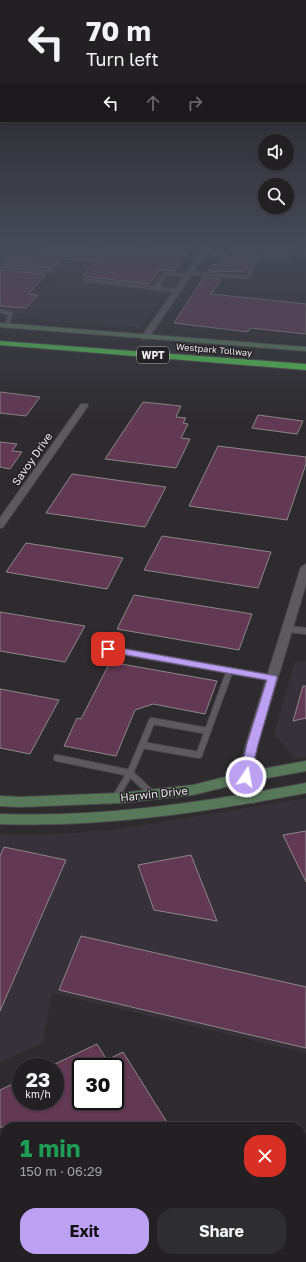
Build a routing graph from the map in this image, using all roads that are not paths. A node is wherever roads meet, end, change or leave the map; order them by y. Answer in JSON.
{"nodes":[{"id":1,"x":168,"y":304,"type":"edge"},
{"id":2,"x":0,"y":311,"type":"edge"},
{"id":3,"x":3,"y":326,"type":"edge"},
{"id":4,"x":0,"y":337,"type":"edge"},
{"id":5,"x":145,"y":337,"type":"junction"},
{"id":6,"x":0,"y":343,"type":"edge"},
{"id":7,"x":306,"y":349,"type":"edge"},
{"id":8,"x":306,"y":361,"type":"edge"},
{"id":9,"x":306,"y":367,"type":"edge"},
{"id":10,"x":84,"y":406,"type":"dead end"},
{"id":11,"x":0,"y":525,"type":"edge"},
{"id":12,"x":306,"y":567,"type":"edge"},
{"id":13,"x":287,"y":629,"type":"junction"},
{"id":14,"x":306,"y":631,"type":"edge"},
{"id":15,"x":108,"y":649,"type":"dead end"},
{"id":16,"x":230,"y":670,"type":"junction"},
{"id":17,"x":272,"y":678,"type":"junction"},
{"id":18,"x":208,"y":731,"type":"junction"},
{"id":19,"x":142,"y":745,"type":"junction"},
{"id":20,"x":57,"y":758,"type":"dead end"},
{"id":21,"x":306,"y":766,"type":"edge"},
{"id":22,"x":130,"y":773,"type":"junction"},
{"id":23,"x":246,"y":777,"type":"junction"},
{"id":24,"x":306,"y":788,"type":"edge"},
{"id":25,"x":152,"y":794,"type":"junction"},
{"id":26,"x":115,"y":798,"type":"junction"},
{"id":27,"x":254,"y":798,"type":"junction"},
{"id":28,"x":0,"y":800,"type":"edge"},
{"id":29,"x":20,"y":802,"type":"junction"},
{"id":30,"x":0,"y":819,"type":"edge"},
{"id":31,"x":25,"y":820,"type":"junction"}],
"edges":[{"from":1,"to":5,"type":"street"},
{"from":2,"to":3,"type":"lane"},
{"from":3,"to":5,"type":"main road"},
{"from":4,"to":8,"type":"highway","name":"Westpark Tollway","number":"WPT"},
{"from":5,"to":7,"type":"main road"},
{"from":6,"to":9,"type":"highway","name":"Westpark Tollway","number":"WPT"},
{"from":10,"to":11,"type":"street","name":"Savoy Drive"},
{"from":12,"to":13,"type":"street"},
{"from":13,"to":14,"type":"lane"},
{"from":13,"to":17,"type":"street"},
{"from":15,"to":16,"type":"lane"},
{"from":16,"to":17,"type":"lane"},
{"from":16,"to":18,"type":"lane"},
{"from":17,"to":23,"type":"street"},
{"from":18,"to":19,"type":"lane"},
{"from":18,"to":19,"type":"lane"},
{"from":19,"to":22,"type":"lane"},
{"from":20,"to":22,"type":"lane"},
{"from":21,"to":23,"type":"main road","name":"Harwin Drive"},
{"from":22,"to":25,"type":"lane"},
{"from":22,"to":26,"type":"lane"},
{"from":23,"to":25,"type":"main road","name":"Harwin Drive"},
{"from":23,"to":27,"type":"street"},
{"from":24,"to":27,"type":"main road","name":"Harwin Drive"},
{"from":25,"to":26,"type":"main road","name":"Harwin Drive"},
{"from":26,"to":29,"type":"main road","name":"Harwin Drive"},
{"from":27,"to":31,"type":"main road","name":"Harwin Drive"},
{"from":28,"to":29,"type":"main road","name":"Harwin Drive"},
{"from":29,"to":31,"type":"main road"},
{"from":30,"to":31,"type":"main road","name":"Harwin Drive"}]}
